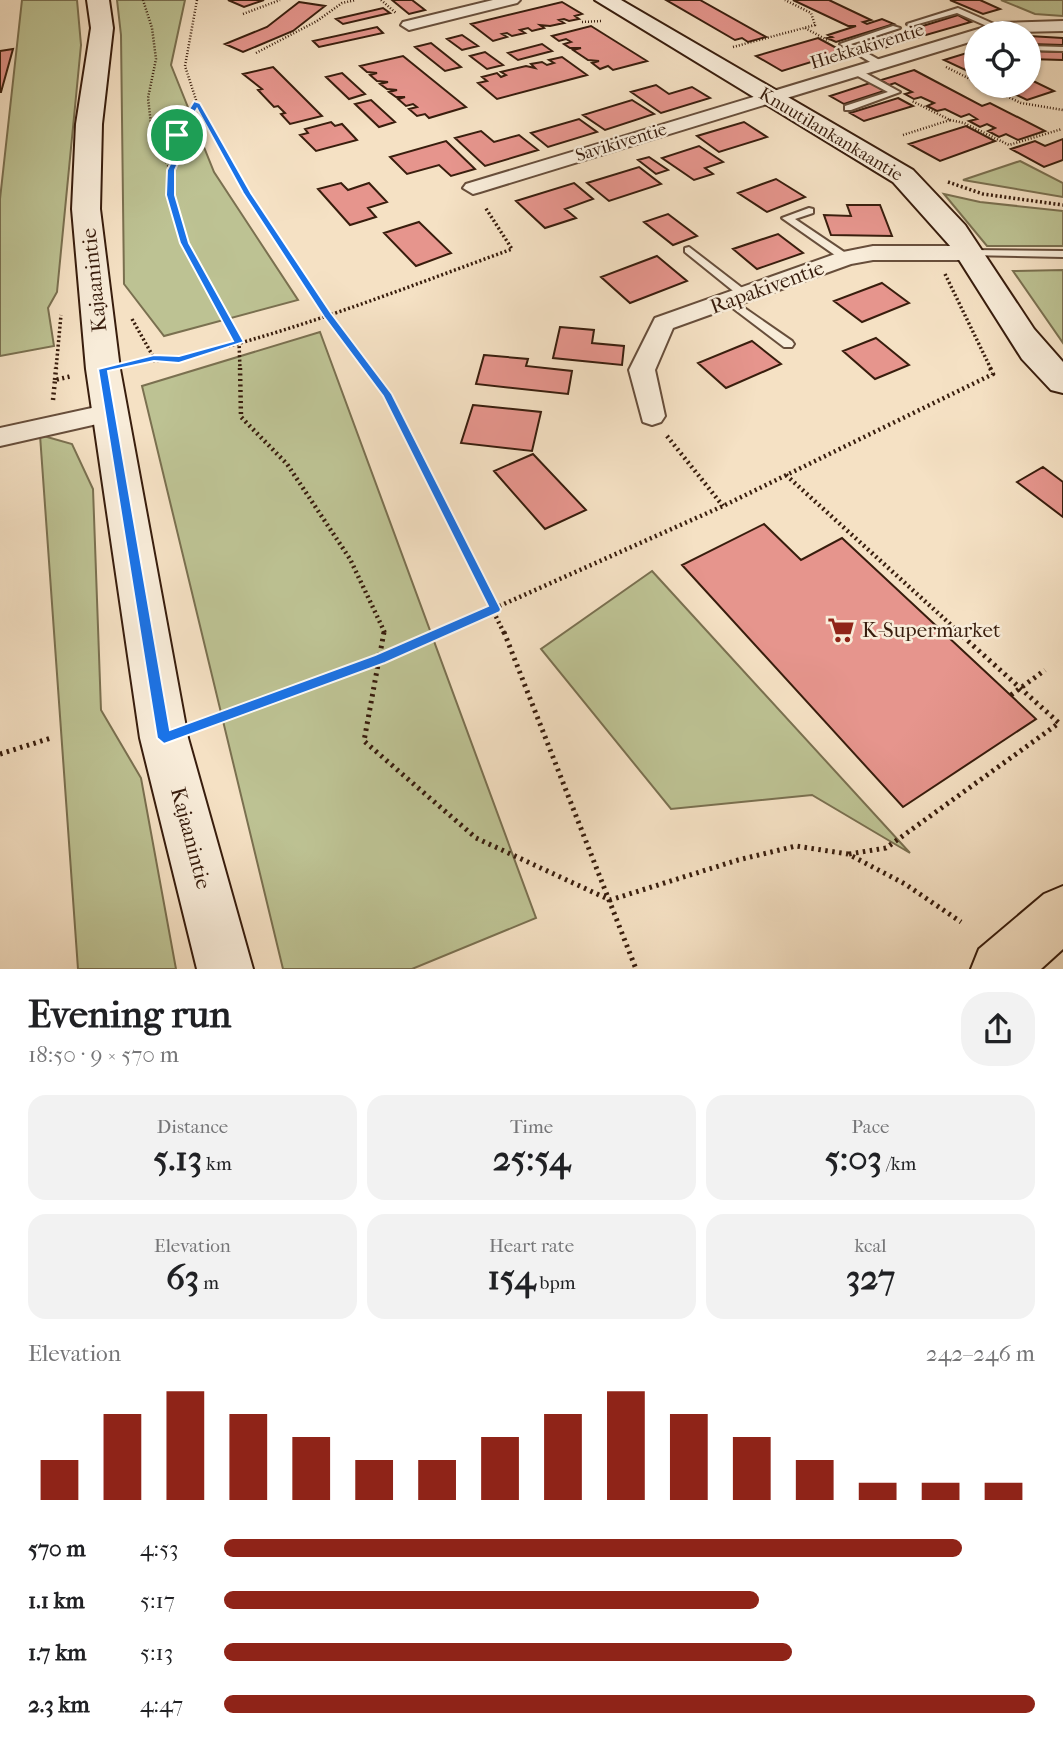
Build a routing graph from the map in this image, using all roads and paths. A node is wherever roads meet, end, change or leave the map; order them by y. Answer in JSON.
{"nodes":[{"id":1,"x":97,"y":0,"type":"edge"},
{"id":2,"x":143,"y":0,"type":"edge"},
{"id":3,"x":197,"y":0,"type":"edge"},
{"id":4,"x":280,"y":0,"type":"edge"},
{"id":5,"x":356,"y":0,"type":"edge"},
{"id":6,"x":381,"y":0,"type":"edge"},
{"id":7,"x":512,"y":0,"type":"edge"},
{"id":8,"x":606,"y":0,"type":"edge"},
{"id":9,"x":785,"y":0,"type":"edge"},
{"id":10,"x":243,"y":14,"type":"dead end"},
{"id":11,"x":404,"y":21,"type":"joint"},
{"id":12,"x":972,"y":21,"type":"edge"},
{"id":13,"x":911,"y":24,"type":"dead end"},
{"id":14,"x":1063,"y":26,"type":"edge"},
{"id":15,"x":895,"y":28,"type":"dead end"},
{"id":16,"x":1041,"y":28,"type":"edge"},
{"id":17,"x":964,"y":39,"type":"edge"},
{"id":18,"x":1041,"y":48,"type":"edge"},
{"id":19,"x":1063,"y":49,"type":"edge"},
{"id":20,"x":722,"y":50,"type":"dead end"},
{"id":21,"x":256,"y":53,"type":"dead end"},
{"id":22,"x":880,"y":64,"type":"junction"},
{"id":23,"x":855,"y":71,"type":"junction"},
{"id":24,"x":896,"y":92,"type":"junction"},
{"id":25,"x":769,"y":97,"type":"junction"},
{"id":26,"x":1010,"y":98,"type":"edge"},
{"id":27,"x":197,"y":103,"type":"junction"},
{"id":28,"x":848,"y":108,"type":"dead end"},
{"id":29,"x":1063,"y":110,"type":"edge"},
{"id":30,"x":950,"y":120,"type":"junction"},
{"id":31,"x":1062,"y":129,"type":"edge"},
{"id":32,"x":903,"y":135,"type":"dead end"},
{"id":33,"x":171,"y":170,"type":"junction"},
{"id":34,"x":902,"y":176,"type":"junction"},
{"id":35,"x":472,"y":188,"type":"joint"},
{"id":36,"x":1063,"y":205,"type":"edge"},
{"id":37,"x":809,"y":211,"type":"dead end"},
{"id":38,"x":689,"y":250,"type":"dead end"},
{"id":39,"x":970,"y":253,"type":"junction"},
{"id":40,"x":1063,"y":254,"type":"edge"},
{"id":41,"x":845,"y":258,"type":"junction"},
{"id":42,"x":738,"y":299,"type":"junction"},
{"id":43,"x":129,"y":314,"type":"dead end"},
{"id":44,"x":61,"y":315,"type":"dead end"},
{"id":45,"x":327,"y":315,"type":"junction"},
{"id":46,"x":239,"y":342,"type":"junction"},
{"id":47,"x":789,"y":344,"type":"dead end"},
{"id":48,"x":154,"y":358,"type":"junction"},
{"id":49,"x":103,"y":369,"type":"junction"},
{"id":50,"x":55,"y":380,"type":"junction"},
{"id":51,"x":1063,"y":382,"type":"edge"},
{"id":52,"x":110,"y":413,"type":"junction"},
{"id":53,"x":652,"y":416,"type":"joint"},
{"id":54,"x":51,"y":425,"type":"junction"},
{"id":55,"x":0,"y":436,"type":"edge"},
{"id":56,"x":786,"y":475,"type":"dead end"},
{"id":57,"x":723,"y":506,"type":"dead end"},
{"id":58,"x":495,"y":609,"type":"junction"},
{"id":59,"x":380,"y":659,"type":"junction"},
{"id":60,"x":1045,"y":670,"type":"dead end"},
{"id":61,"x":1020,"y":689,"type":"junction"},
{"id":62,"x":1011,"y":695,"type":"dead end"},
{"id":63,"x":51,"y":738,"type":"dead end"},
{"id":64,"x":164,"y":738,"type":"junction"},
{"id":65,"x":0,"y":754,"type":"edge"},
{"id":66,"x":848,"y":854,"type":"junction"},
{"id":67,"x":610,"y":900,"type":"junction"},
{"id":68,"x":1063,"y":913,"type":"edge"},
{"id":69,"x":961,"y":922,"type":"dead end"},
{"id":70,"x":225,"y":969,"type":"edge"},
{"id":71,"x":636,"y":969,"type":"edge"},
{"id":72,"x":999,"y":969,"type":"edge"}],
"edges":[{"from":1,"to":49,"type":"main road","name":"Kajaanintie"},
{"from":2,"to":33,"type":"path"},
{"from":3,"to":27,"type":"path"},
{"from":4,"to":10,"type":"path"},
{"from":5,"to":21,"type":"path"},
{"from":6,"to":11,"type":"path"},
{"from":7,"to":11,"type":"street"},
{"from":8,"to":25,"type":"main road","name":"Knuutilankankaantie"},
{"from":9,"to":20,"type":"path"},
{"from":12,"to":13,"type":"lane"},
{"from":14,"to":16,"type":"street","name":"Hiekkakiventie"},
{"from":15,"to":22,"type":"lane"},
{"from":17,"to":22,"type":"street","name":"Hiekkakiventie"},
{"from":18,"to":19,"type":"lane"},
{"from":22,"to":23,"type":"street","name":"Hiekkakiventie"},
{"from":23,"to":24,"type":"lane"},
{"from":23,"to":25,"type":"street","name":"Hiekkakiventie"},
{"from":24,"to":28,"type":"lane"},
{"from":24,"to":30,"type":"path"},
{"from":25,"to":34,"type":"main road","name":"Knuutilankankaantie"},
{"from":25,"to":35,"type":"street","name":"Savikiventie"},
{"from":26,"to":29,"type":"path"},
{"from":27,"to":33,"type":"path"},
{"from":27,"to":45,"type":"path"},
{"from":30,"to":31,"type":"path"},
{"from":30,"to":32,"type":"path"},
{"from":33,"to":46,"type":"path"},
{"from":34,"to":36,"type":"path"},
{"from":34,"to":39,"type":"main road","name":"Knuutilankankaantie"},
{"from":35,"to":45,"type":"path"},
{"from":37,"to":41,"type":"lane"},
{"from":38,"to":42,"type":"lane"},
{"from":39,"to":40,"type":"lane"},
{"from":39,"to":41,"type":"street","name":"Rapakiventie"},
{"from":39,"to":51,"type":"main road","name":"Knuutilankankaantie"},
{"from":41,"to":42,"type":"street","name":"Rapakiventie"},
{"from":42,"to":47,"type":"lane"},
{"from":42,"to":53,"type":"street","name":"Rapakiventie"},
{"from":43,"to":48,"type":"path"},
{"from":44,"to":50,"type":"path"},
{"from":45,"to":46,"type":"path"},
{"from":45,"to":58,"type":"path"},
{"from":46,"to":48,"type":"path"},
{"from":46,"to":59,"type":"path"},
{"from":48,"to":49,"type":"path"},
{"from":49,"to":50,"type":"path"},
{"from":49,"to":52,"type":"main road","name":"Kajaanintie"},
{"from":50,"to":54,"type":"path"},
{"from":52,"to":54,"type":"street"},
{"from":52,"to":64,"type":"main road","name":"Kajaanintie"},
{"from":53,"to":57,"type":"path"},
{"from":54,"to":55,"type":"street"},
{"from":56,"to":61,"type":"path"},
{"from":58,"to":59,"type":"path"},
{"from":58,"to":67,"type":"path"},
{"from":59,"to":64,"type":"path"},
{"from":59,"to":67,"type":"path"},
{"from":60,"to":61,"type":"path"},
{"from":61,"to":62,"type":"path"},
{"from":61,"to":66,"type":"path"},
{"from":63,"to":65,"type":"path"},
{"from":64,"to":70,"type":"main road","name":"Kajaanintie"},
{"from":66,"to":67,"type":"path"},
{"from":66,"to":69,"type":"path"},
{"from":67,"to":71,"type":"path"},
{"from":68,"to":72,"type":"main road"}]}
